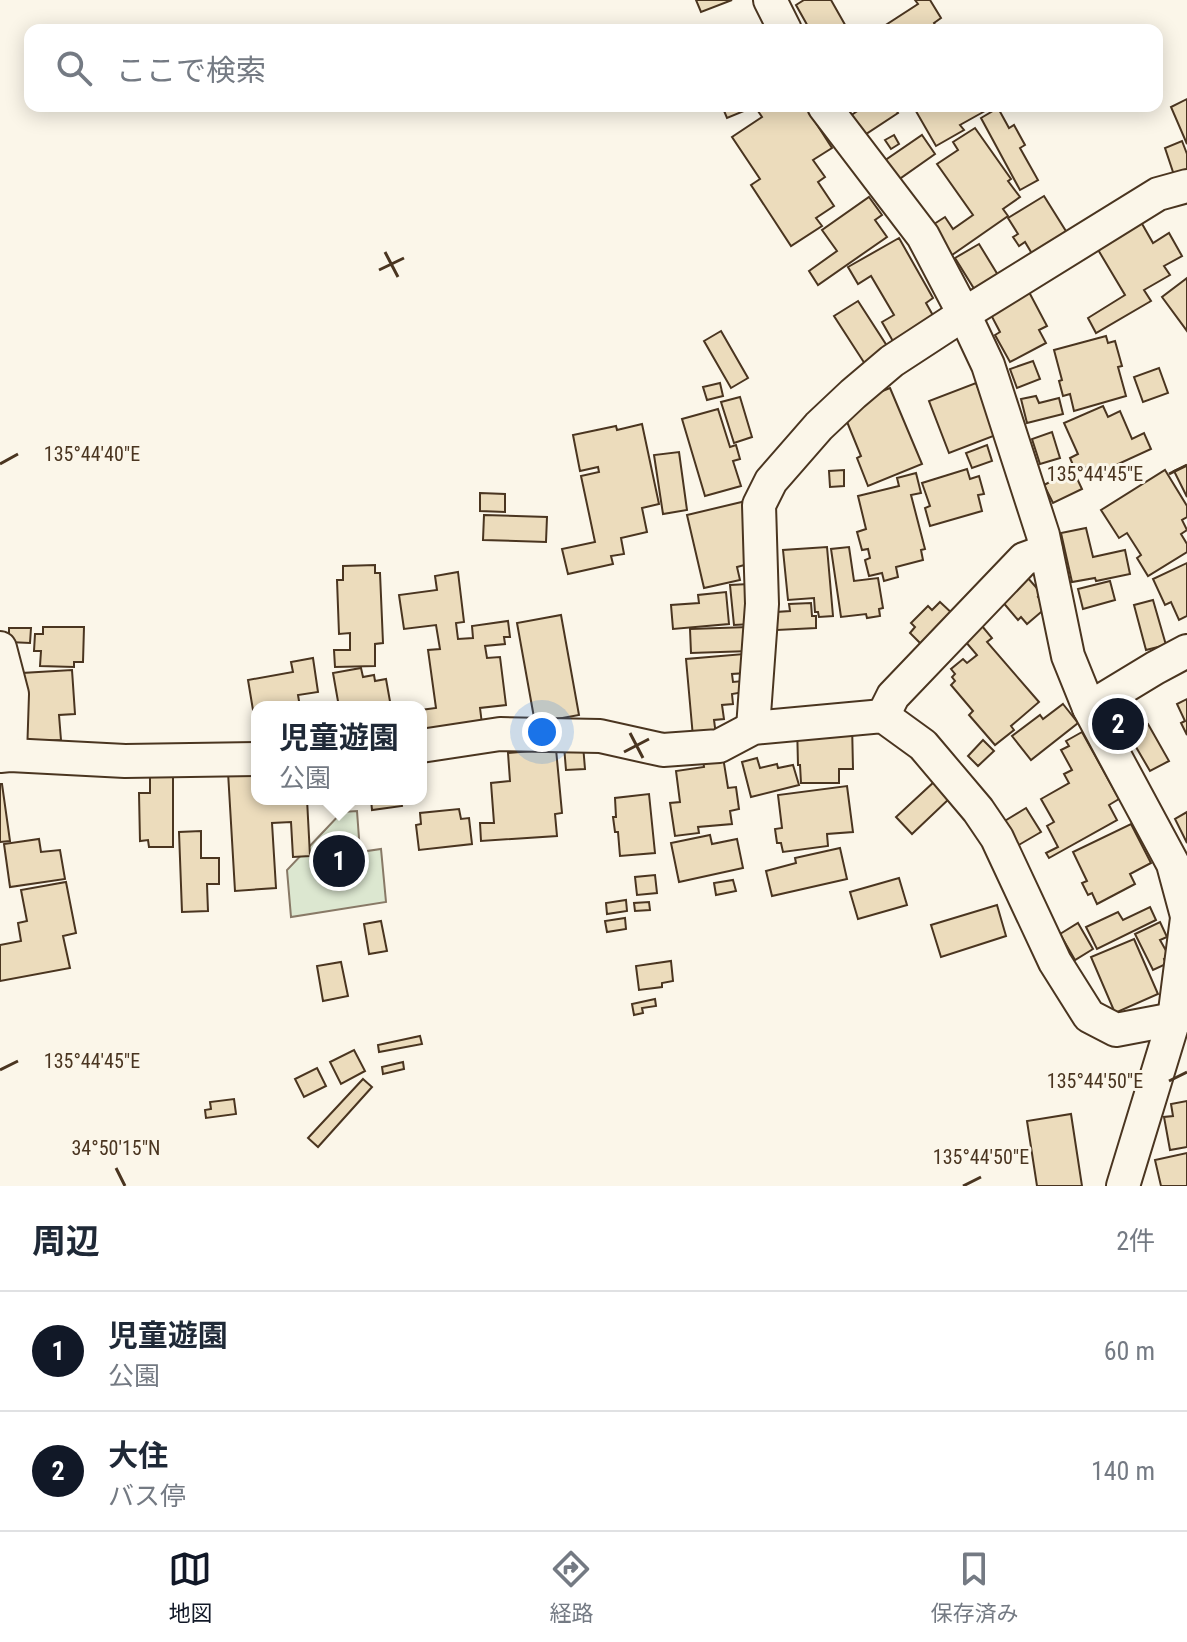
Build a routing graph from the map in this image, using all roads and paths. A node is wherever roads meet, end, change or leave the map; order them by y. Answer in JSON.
{"nodes":[{"id":1,"x":770,"y":0,"type":"edge"},
{"id":2,"x":782,"y":24,"type":"edge"},
{"id":3,"x":829,"y":112,"type":"edge"},
{"id":4,"x":1187,"y":186,"type":"edge"},
{"id":5,"x":964,"y":314,"type":"junction"},
{"id":6,"x":1046,"y":551,"type":"junction"},
{"id":7,"x":0,"y":648,"type":"edge"},
{"id":8,"x":1187,"y":651,"type":"edge"},
{"id":9,"x":1089,"y":708,"type":"junction"},
{"id":10,"x":883,"y":716,"type":"junction"},
{"id":11,"x":753,"y":728,"type":"junction"},
{"id":12,"x":427,"y":745,"type":"edge"},
{"id":13,"x":5,"y":755,"type":"edge"},
{"id":14,"x":251,"y":759,"type":"edge"},
{"id":15,"x":1187,"y":917,"type":"edge"},
{"id":16,"x":1181,"y":1017,"type":"edge"},
{"id":17,"x":1123,"y":1186,"type":"edge"}],
"edges":[{"from":1,"to":2,"type":"street"},
{"from":3,"to":5,"type":"street"},
{"from":4,"to":5,"type":"street"},
{"from":5,"to":6,"type":"street"},
{"from":5,"to":11,"type":"street"},
{"from":6,"to":9,"type":"street"},
{"from":6,"to":10,"type":"street"},
{"from":7,"to":13,"type":"street"},
{"from":8,"to":9,"type":"street"},
{"from":9,"to":15,"type":"street"},
{"from":10,"to":11,"type":"street"},
{"from":10,"to":16,"type":"street"},
{"from":11,"to":12,"type":"street"},
{"from":13,"to":14,"type":"street"},
{"from":15,"to":16,"type":"street"},
{"from":16,"to":17,"type":"street"}]}
